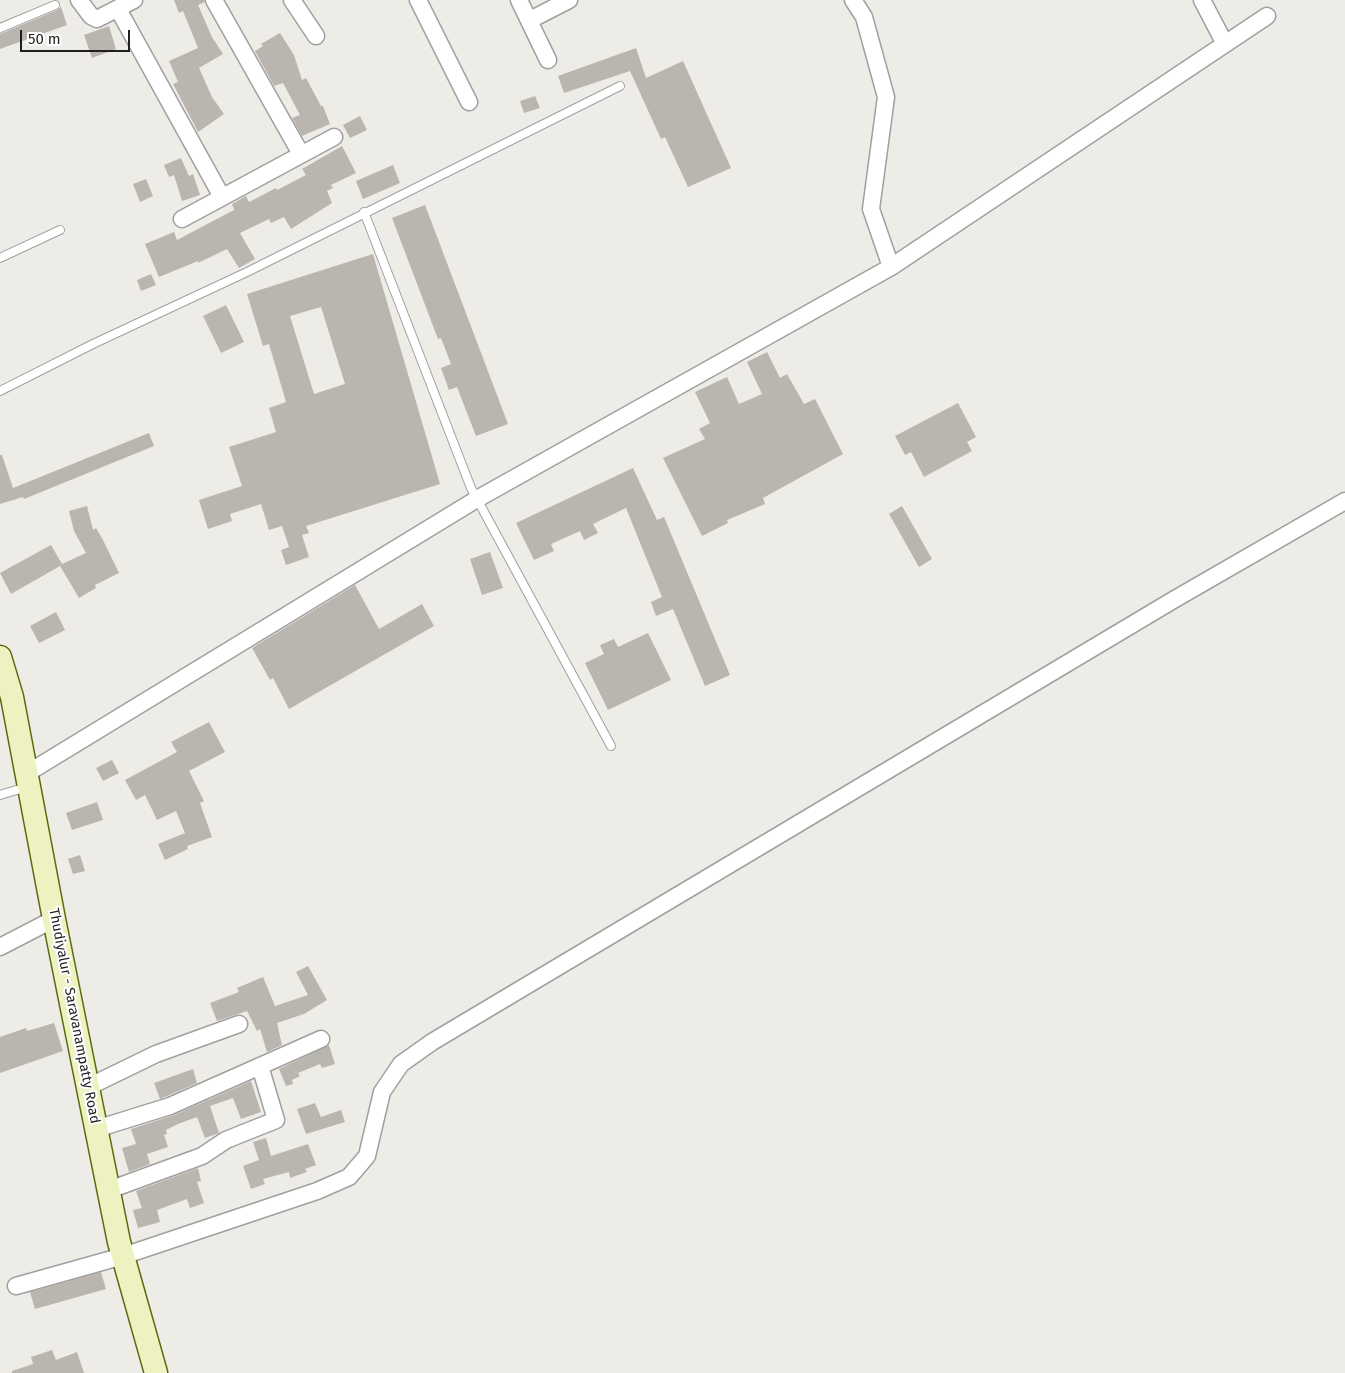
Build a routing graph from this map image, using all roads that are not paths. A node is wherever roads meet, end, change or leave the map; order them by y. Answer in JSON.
{"nodes":[{"id":1,"x":79,"y":0,"type":"edge"},
{"id":2,"x":134,"y":0,"type":"edge"},
{"id":3,"x":214,"y":0,"type":"edge"},
{"id":4,"x":292,"y":0,"type":"edge"},
{"id":5,"x":418,"y":0,"type":"edge"},
{"id":6,"x":519,"y":0,"type":"edge"},
{"id":7,"x":569,"y":0,"type":"edge"},
{"id":8,"x":853,"y":0,"type":"edge"},
{"id":9,"x":1202,"y":0,"type":"edge"},
{"id":10,"x":55,"y":5,"type":"dead end"},
{"id":11,"x":118,"y":9,"type":"junction"},
{"id":12,"x":1267,"y":16,"type":"dead end"},
{"id":13,"x":530,"y":20,"type":"junction"},
{"id":14,"x":0,"y":28,"type":"edge"},
{"id":15,"x":316,"y":36,"type":"dead end"},
{"id":16,"x":1225,"y":44,"type":"junction"},
{"id":17,"x":548,"y":60,"type":"dead end"},
{"id":18,"x":620,"y":86,"type":"dead end"},
{"id":19,"x":469,"y":102,"type":"dead end"},
{"id":20,"x":334,"y":136,"type":"dead end"},
{"id":21,"x":301,"y":154,"type":"junction"},
{"id":22,"x":222,"y":197,"type":"junction"},
{"id":23,"x":364,"y":212,"type":"junction"},
{"id":24,"x":182,"y":218,"type":"dead end"},
{"id":25,"x":60,"y":230,"type":"dead end"},
{"id":26,"x":0,"y":258,"type":"edge"},
{"id":27,"x":891,"y":267,"type":"junction"},
{"id":28,"x":0,"y":391,"type":"edge"},
{"id":29,"x":477,"y":499,"type":"junction"},
{"id":30,"x":1345,"y":501,"type":"edge"},
{"id":31,"x":0,"y":657,"type":"edge"},
{"id":32,"x":611,"y":746,"type":"dead end"},
{"id":33,"x":28,"y":780,"type":"junction"},
{"id":34,"x":0,"y":795,"type":"edge"},
{"id":35,"x":54,"y":919,"type":"junction"},
{"id":36,"x":0,"y":947,"type":"edge"},
{"id":37,"x":239,"y":1024,"type":"dead end"},
{"id":38,"x":321,"y":1039,"type":"dead end"},
{"id":39,"x":260,"y":1066,"type":"junction"},
{"id":40,"x":88,"y":1087,"type":"junction"},
{"id":41,"x":96,"y":1129,"type":"junction"},
{"id":42,"x":109,"y":1190,"type":"junction"},
{"id":43,"x":123,"y":1256,"type":"junction"},
{"id":44,"x":16,"y":1286,"type":"dead end"},
{"id":45,"x":156,"y":1373,"type":"edge"}],
"edges":[{"from":1,"to":11,"type":"street"},
{"from":2,"to":11,"type":"street"},
{"from":3,"to":21,"type":"street"},
{"from":4,"to":15,"type":"street"},
{"from":5,"to":19,"type":"street"},
{"from":6,"to":13,"type":"street"},
{"from":7,"to":13,"type":"street"},
{"from":8,"to":27,"type":"street"},
{"from":9,"to":16,"type":"street"},
{"from":10,"to":14,"type":"lane"},
{"from":11,"to":22,"type":"street"},
{"from":12,"to":16,"type":"street"},
{"from":13,"to":17,"type":"street"},
{"from":16,"to":27,"type":"street"},
{"from":18,"to":23,"type":"lane"},
{"from":20,"to":21,"type":"street"},
{"from":21,"to":22,"type":"street"},
{"from":22,"to":24,"type":"street"},
{"from":23,"to":28,"type":"lane"},
{"from":23,"to":29,"type":"lane"},
{"from":25,"to":26,"type":"lane"},
{"from":27,"to":29,"type":"street"},
{"from":29,"to":32,"type":"lane"},
{"from":29,"to":33,"type":"street"},
{"from":30,"to":43,"type":"street"},
{"from":31,"to":33,"type":"main road","name":"Thudiyalur - Saravanampatty Road"},
{"from":33,"to":34,"type":"lane"},
{"from":33,"to":35,"type":"main road","name":"Thudiyalur - Saravanampatty Road"},
{"from":35,"to":36,"type":"street"},
{"from":35,"to":40,"type":"main road","name":"Thudiyalur - Saravanampatty Road"},
{"from":37,"to":40,"type":"street"},
{"from":38,"to":39,"type":"street"},
{"from":39,"to":41,"type":"street"},
{"from":39,"to":42,"type":"street"},
{"from":40,"to":41,"type":"main road","name":"Thudiyalur - Saravanampatty Road"},
{"from":41,"to":42,"type":"main road","name":"Thudiyalur - Saravanampatty Road"},
{"from":42,"to":43,"type":"main road","name":"Thudiyalur - Saravanampatty Road"},
{"from":43,"to":44,"type":"street"},
{"from":43,"to":45,"type":"main road","name":"Thudiyalur - Saravanampatty Road"}]}
